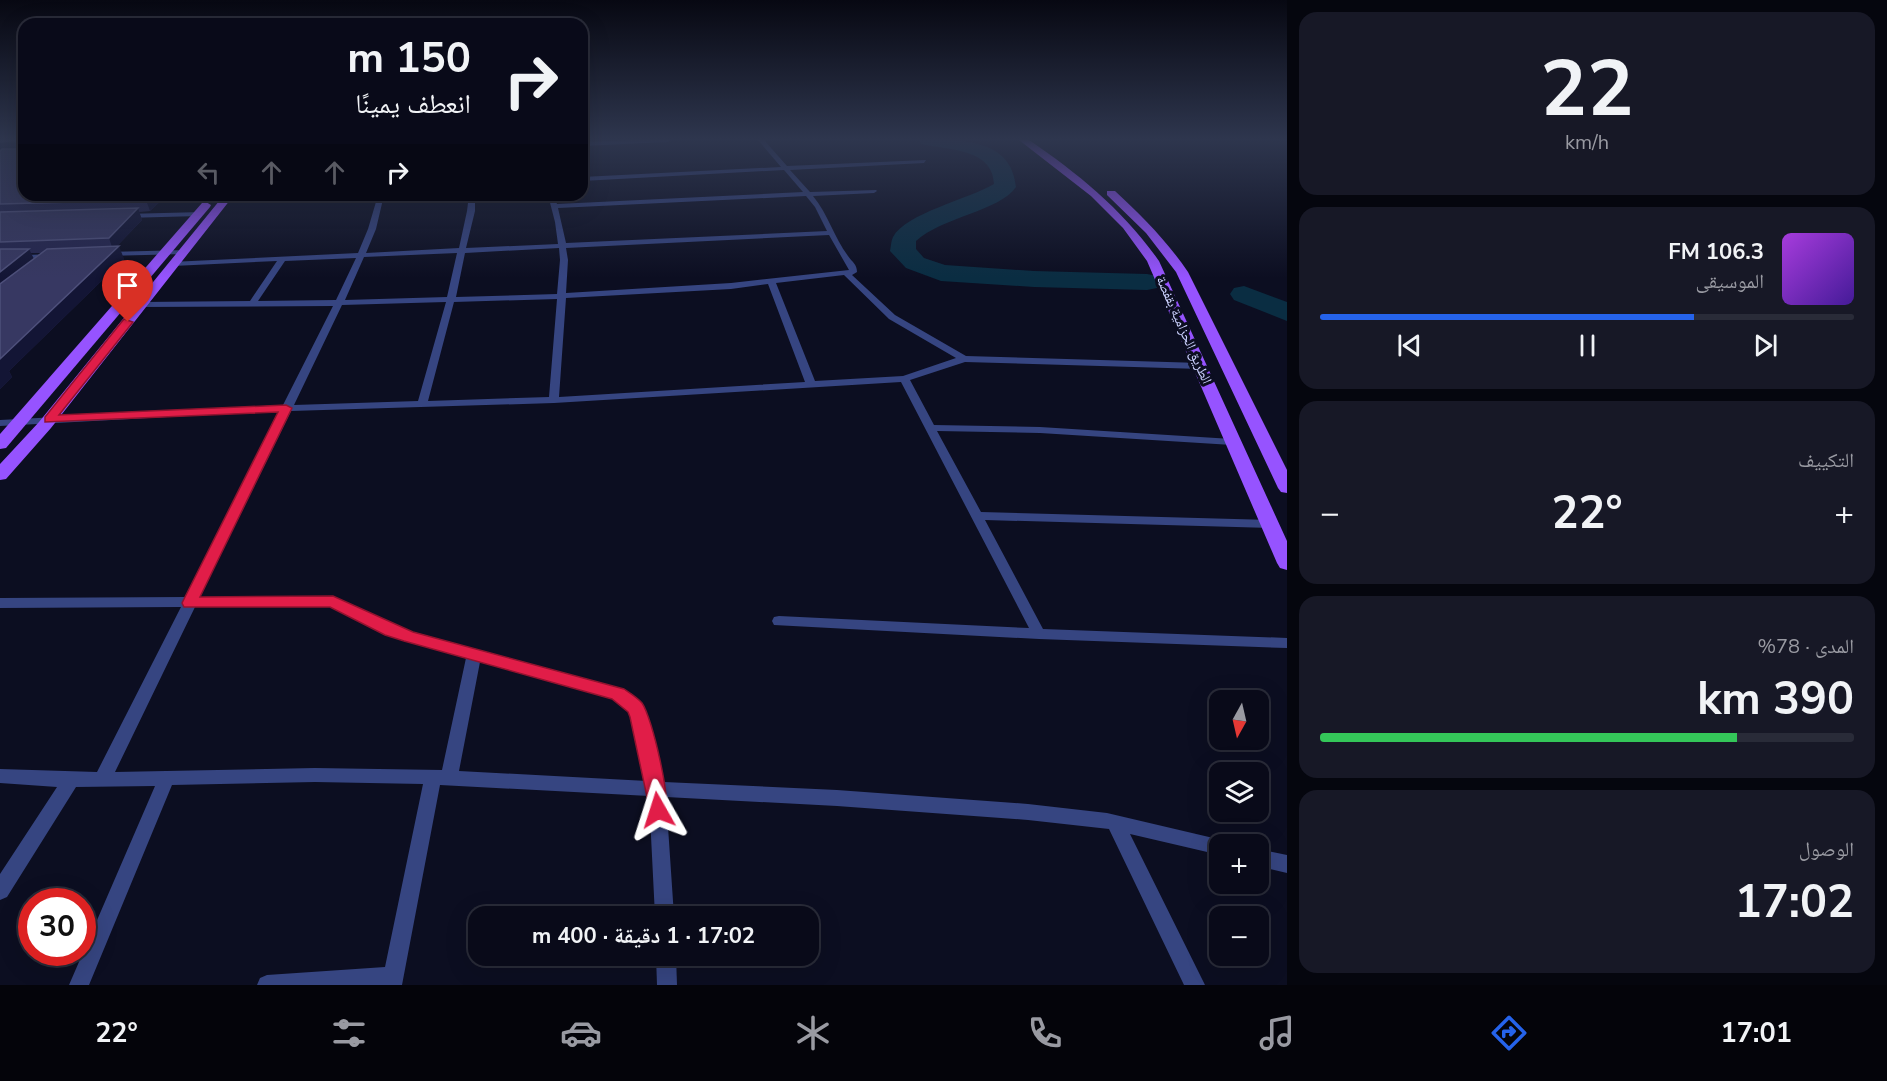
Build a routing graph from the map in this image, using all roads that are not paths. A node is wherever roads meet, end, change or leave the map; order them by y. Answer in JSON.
{"nodes":[{"id":1,"x":801,"y":186,"type":"edge"},
{"id":2,"x":1084,"y":186,"type":"edge"},
{"id":3,"x":1101,"y":186,"type":"edge"},
{"id":4,"x":874,"y":191,"type":"dead end"},
{"id":5,"x":808,"y":194,"type":"junction"},
{"id":6,"x":216,"y":201,"type":"edge"},
{"id":7,"x":220,"y":201,"type":"edge"},
{"id":8,"x":380,"y":201,"type":"edge"},
{"id":9,"x":472,"y":201,"type":"edge"},
{"id":10,"x":554,"y":201,"type":"edge"},
{"id":11,"x":555,"y":207,"type":"junction"},
{"id":12,"x":199,"y":214,"type":"junction"},
{"id":13,"x":117,"y":216,"type":"edge"},
{"id":14,"x":832,"y":233,"type":"junction"},
{"id":15,"x":562,"y":246,"type":"junction"},
{"id":16,"x":462,"y":251,"type":"junction"},
{"id":17,"x":361,"y":254,"type":"junction"},
{"id":18,"x":96,"y":255,"type":"edge"},
{"id":19,"x":49,"y":256,"type":"junction"},
{"id":20,"x":61,"y":256,"type":"edge"},
{"id":21,"x":0,"y":258,"type":"edge"},
{"id":22,"x":169,"y":258,"type":"junction"},
{"id":23,"x":283,"y":258,"type":"junction"},
{"id":24,"x":33,"y":270,"type":"edge"},
{"id":25,"x":847,"y":274,"type":"junction"},
{"id":26,"x":771,"y":282,"type":"junction"},
{"id":27,"x":560,"y":296,"type":"junction"},
{"id":28,"x":452,"y":298,"type":"junction"},
{"id":29,"x":338,"y":303,"type":"junction"},
{"id":30,"x":252,"y":304,"type":"junction"},
{"id":31,"x":141,"y":305,"type":"junction"},
{"id":32,"x":964,"y":359,"type":"junction"},
{"id":33,"x":1201,"y":366,"type":"junction"},
{"id":34,"x":904,"y":379,"type":"junction"},
{"id":35,"x":811,"y":385,"type":"junction"},
{"id":36,"x":554,"y":400,"type":"junction"},
{"id":37,"x":422,"y":404,"type":"junction"},
{"id":38,"x":286,"y":408,"type":"junction"},
{"id":39,"x":49,"y":419,"type":"junction"},
{"id":40,"x":21,"y":421,"type":"junction"},
{"id":41,"x":0,"y":423,"type":"edge"},
{"id":42,"x":930,"y":428,"type":"junction"},
{"id":43,"x":1232,"y":442,"type":"junction"},
{"id":44,"x":0,"y":444,"type":"edge"},
{"id":45,"x":0,"y":475,"type":"edge"},
{"id":46,"x":1287,"y":488,"type":"edge"},
{"id":47,"x":977,"y":516,"type":"junction"},
{"id":48,"x":1271,"y":524,"type":"junction"},
{"id":49,"x":1287,"y":563,"type":"edge"},
{"id":50,"x":0,"y":603,"type":"edge"},
{"id":51,"x":190,"y":603,"type":"junction"},
{"id":52,"x":778,"y":621,"type":"dead end"},
{"id":53,"x":1039,"y":634,"type":"junction"},
{"id":54,"x":1287,"y":643,"type":"edge"},
{"id":55,"x":474,"y":655,"type":"junction"},
{"id":56,"x":0,"y":776,"type":"edge"},
{"id":57,"x":441,"y":777,"type":"junction"},
{"id":58,"x":103,"y":778,"type":"junction"},
{"id":59,"x":165,"y":779,"type":"junction"},
{"id":60,"x":71,"y":780,"type":"junction"},
{"id":61,"x":657,"y":789,"type":"junction"},
{"id":62,"x":1115,"y":823,"type":"junction"},
{"id":63,"x":1209,"y":845,"type":"edge"},
{"id":64,"x":1269,"y":860,"type":"edge"},
{"id":65,"x":1287,"y":864,"type":"edge"},
{"id":66,"x":0,"y":891,"type":"edge"},
{"id":67,"x":663,"y":906,"type":"edge"},
{"id":68,"x":666,"y":966,"type":"edge"},
{"id":69,"x":392,"y":981,"type":"edge"},
{"id":70,"x":79,"y":985,"type":"edge"},
{"id":71,"x":267,"y":985,"type":"edge"},
{"id":72,"x":667,"y":985,"type":"edge"},
{"id":73,"x":1195,"y":985,"type":"edge"}],
"edges":[{"from":1,"to":5,"type":"street"},
{"from":2,"to":33,"type":"main road","name":"الطريق الحزامية بقفصة"},
{"from":3,"to":46,"type":"main road","name":"الطريق الحزامية بقفصة"},
{"from":4,"to":5,"type":"street"},
{"from":5,"to":11,"type":"street"},
{"from":5,"to":14,"type":"street"},
{"from":6,"to":12,"type":"main road"},
{"from":7,"to":22,"type":"main road"},
{"from":8,"to":17,"type":"street"},
{"from":9,"to":16,"type":"street"},
{"from":10,"to":11,"type":"street"},
{"from":11,"to":15,"type":"street"},
{"from":12,"to":13,"type":"street"},
{"from":12,"to":22,"type":"main road"},
{"from":14,"to":15,"type":"street"},
{"from":14,"to":25,"type":"street"},
{"from":15,"to":16,"type":"street"},
{"from":15,"to":27,"type":"street"},
{"from":16,"to":17,"type":"street"},
{"from":16,"to":28,"type":"street"},
{"from":17,"to":23,"type":"street"},
{"from":17,"to":29,"type":"street"},
{"from":18,"to":22,"type":"street"},
{"from":19,"to":20,"type":"street"},
{"from":19,"to":21,"type":"street"},
{"from":19,"to":24,"type":"street"},
{"from":22,"to":23,"type":"street"},
{"from":22,"to":31,"type":"main road"},
{"from":22,"to":40,"type":"main road"},
{"from":23,"to":30,"type":"street"},
{"from":25,"to":26,"type":"street"},
{"from":25,"to":32,"type":"street"},
{"from":26,"to":27,"type":"street"},
{"from":26,"to":35,"type":"street"},
{"from":27,"to":28,"type":"street"},
{"from":27,"to":36,"type":"street"},
{"from":28,"to":29,"type":"street"},
{"from":28,"to":37,"type":"street"},
{"from":29,"to":30,"type":"street"},
{"from":29,"to":38,"type":"street"},
{"from":30,"to":31,"type":"street"},
{"from":31,"to":39,"type":"main road"},
{"from":32,"to":33,"type":"street"},
{"from":32,"to":34,"type":"street"},
{"from":33,"to":43,"type":"main road","name":"الطريق الحزامية بقفصة"},
{"from":34,"to":35,"type":"street"},
{"from":34,"to":42,"type":"street"},
{"from":35,"to":36,"type":"street"},
{"from":36,"to":37,"type":"street"},
{"from":37,"to":38,"type":"street"},
{"from":38,"to":39,"type":"street"},
{"from":38,"to":51,"type":"street"},
{"from":39,"to":40,"type":"street"},
{"from":39,"to":45,"type":"main road"},
{"from":40,"to":41,"type":"street"},
{"from":40,"to":44,"type":"main road"},
{"from":42,"to":43,"type":"street"},
{"from":42,"to":47,"type":"street"},
{"from":43,"to":48,"type":"main road","name":"الطريق الحزامية بقفصة"},
{"from":47,"to":48,"type":"street"},
{"from":47,"to":53,"type":"street"},
{"from":48,"to":49,"type":"main road","name":"الطريق الحزامية بقفصة"},
{"from":50,"to":51,"type":"street"},
{"from":51,"to":55,"type":"street"},
{"from":51,"to":58,"type":"street"},
{"from":52,"to":53,"type":"street"},
{"from":53,"to":54,"type":"street"},
{"from":55,"to":57,"type":"street"},
{"from":55,"to":61,"type":"street"},
{"from":56,"to":60,"type":"street"},
{"from":57,"to":59,"type":"street"},
{"from":57,"to":61,"type":"street"},
{"from":57,"to":69,"type":"street"},
{"from":58,"to":59,"type":"street"},
{"from":58,"to":60,"type":"street"},
{"from":59,"to":70,"type":"street"},
{"from":60,"to":66,"type":"street"},
{"from":61,"to":62,"type":"street"},
{"from":61,"to":67,"type":"street"},
{"from":62,"to":63,"type":"street"},
{"from":62,"to":73,"type":"street"},
{"from":64,"to":65,"type":"street"},
{"from":68,"to":72,"type":"street"},
{"from":69,"to":71,"type":"street"}]}
